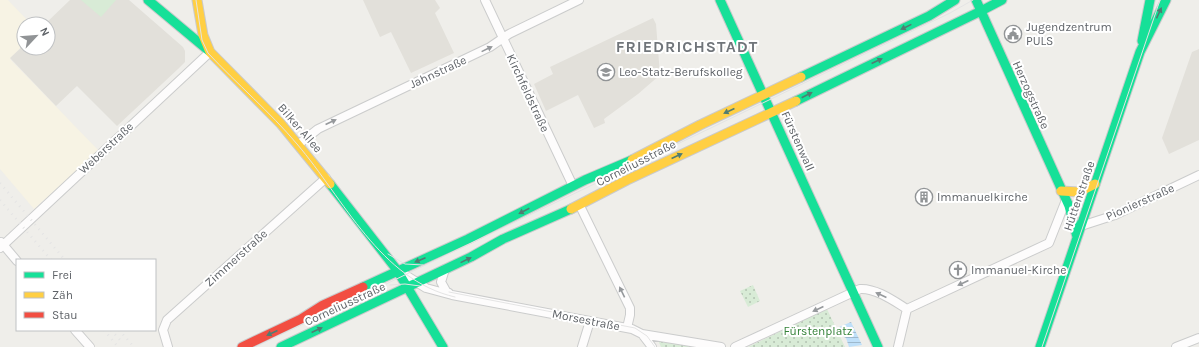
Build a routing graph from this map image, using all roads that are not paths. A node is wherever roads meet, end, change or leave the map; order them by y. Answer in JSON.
{"nodes":[{"id":1,"x":148,"y":0,"type":"edge"},
{"id":2,"x":151,"y":0,"type":"edge"},
{"id":3,"x":160,"y":0,"type":"edge"},
{"id":4,"x":197,"y":0,"type":"edge"},
{"id":5,"x":485,"y":0,"type":"edge"},
{"id":6,"x":579,"y":0,"type":"edge"},
{"id":7,"x":720,"y":0,"type":"edge"},
{"id":8,"x":946,"y":0,"type":"edge"},
{"id":9,"x":955,"y":0,"type":"edge"},
{"id":10,"x":976,"y":0,"type":"edge"},
{"id":11,"x":1002,"y":0,"type":"edge"},
{"id":12,"x":1150,"y":0,"type":"edge"},
{"id":13,"x":1166,"y":0,"type":"edge"},
{"id":14,"x":941,"y":9,"type":"junction"},
{"id":15,"x":981,"y":11,"type":"junction"},
{"id":16,"x":503,"y":39,"type":"junction"},
{"id":17,"x":210,"y":52,"type":"junction"},
{"id":18,"x":1140,"y":52,"type":"junction"},
{"id":19,"x":764,"y":95,"type":"junction"},
{"id":20,"x":772,"y":112,"type":"junction"},
{"id":21,"x":298,"y":144,"type":"junction"},
{"id":22,"x":1199,"y":175,"type":"edge"},
{"id":23,"x":326,"y":178,"type":"junction"},
{"id":24,"x":571,"y":181,"type":"junction"},
{"id":25,"x":1095,"y":184,"type":"junction"},
{"id":26,"x":1061,"y":191,"type":"junction"},
{"id":27,"x":1066,"y":200,"type":"junction"},
{"id":28,"x":543,"y":201,"type":"junction"},
{"id":29,"x":580,"y":206,"type":"junction"},
{"id":30,"x":541,"y":224,"type":"junction"},
{"id":31,"x":1081,"y":226,"type":"junction"},
{"id":32,"x":1078,"y":237,"type":"junction"},
{"id":33,"x":1,"y":245,"type":"edge"},
{"id":34,"x":16,"y":260,"type":"edge"},
{"id":35,"x":397,"y":270,"type":"junction"},
{"id":36,"x":445,"y":270,"type":"junction"},
{"id":37,"x":418,"y":283,"type":"junction"},
{"id":38,"x":408,"y":287,"type":"junction"},
{"id":39,"x":853,"y":292,"type":"junction"},
{"id":40,"x":452,"y":295,"type":"junction"},
{"id":41,"x":907,"y":308,"type":"junction"},
{"id":42,"x":590,"y":321,"type":"junction"},
{"id":43,"x":627,"y":328,"type":"junction"},
{"id":44,"x":76,"y":331,"type":"edge"},
{"id":45,"x":642,"y":334,"type":"junction"},
{"id":46,"x":1199,"y":338,"type":"edge"},
{"id":47,"x":90,"y":347,"type":"edge"},
{"id":48,"x":168,"y":347,"type":"edge"},
{"id":49,"x":242,"y":347,"type":"edge"},
{"id":50,"x":282,"y":347,"type":"edge"},
{"id":51,"x":443,"y":347,"type":"edge"},
{"id":52,"x":582,"y":347,"type":"edge"},
{"id":53,"x":652,"y":347,"type":"edge"},
{"id":54,"x":721,"y":347,"type":"edge"},
{"id":55,"x":735,"y":347,"type":"edge"},
{"id":56,"x":878,"y":347,"type":"edge"},
{"id":57,"x":898,"y":347,"type":"edge"},
{"id":58,"x":1040,"y":347,"type":"edge"},
{"id":59,"x":1176,"y":347,"type":"edge"}],
"edges":[{"from":1,"to":17,"type":"main road"},
{"from":2,"to":3,"type":"street"},
{"from":4,"to":17,"type":"main road","name":"Bilker Allee"},
{"from":5,"to":16,"type":"street","name":"Kirchfeldstraße"},
{"from":6,"to":16,"type":"street","name":"Jahnstraße"},
{"from":7,"to":19,"type":"main road","name":"Fürstenwall"},
{"from":8,"to":14,"type":"main road"},
{"from":9,"to":14,"type":"main road","name":"Corneliusstraße"},
{"from":10,"to":15,"type":"main road","name":"Herzogstraße"},
{"from":11,"to":15,"type":"main road","name":"Corneliusstraße"},
{"from":12,"to":18,"type":"main road","name":"Hüttenstraße"},
{"from":18,"to":13,"type":"main road","name":"Hüttenstraße","one_way":true},
{"from":14,"to":19,"type":"main road","name":"Corneliusstraße","one_way":true},
{"from":20,"to":15,"type":"main road","name":"Corneliusstraße","one_way":true},
{"from":15,"to":26,"type":"main road","name":"Herzogstraße"},
{"from":21,"to":16,"type":"street","name":"Jahnstraße","one_way":true},
{"from":16,"to":24,"type":"street","name":"Kirchfeldstraße"},
{"from":17,"to":21,"type":"main road","name":"Bilker Allee"},
{"from":17,"to":33,"type":"street","name":"Weberstraße"},
{"from":18,"to":25,"type":"main road","name":"Hüttenstraße"},
{"from":19,"to":20,"type":"main road","name":"Fürstenwall"},
{"from":19,"to":24,"type":"main road","name":"Corneliusstraße","one_way":true},
{"from":29,"to":20,"type":"main road","name":"Corneliusstraße","one_way":true},
{"from":20,"to":39,"type":"main road","name":"Fürstenwall"},
{"from":21,"to":23,"type":"main road","name":"Bilker Allee"},
{"from":22,"to":31,"type":"street","name":"Pionierstraße"},
{"from":23,"to":35,"type":"main road","name":"Bilker Allee"},
{"from":23,"to":48,"type":"street","name":"Zimmerstraße"},
{"from":24,"to":28,"type":"main road","name":"Corneliusstraße"},
{"from":25,"to":26,"type":"main road"},
{"from":25,"to":31,"type":"main road","name":"Hüttenstraße"},
{"from":26,"to":27,"type":"main road","name":"Herzogstraße"},
{"from":27,"to":32,"type":"main road","name":"Herzogstraße"},
{"from":27,"to":41,"type":"street","one_way":true},
{"from":28,"to":30,"type":"main road"},
{"from":28,"to":35,"type":"main road","name":"Corneliusstraße","one_way":true},
{"from":29,"to":30,"type":"main road","name":"Corneliusstraße"},
{"from":43,"to":29,"type":"street","one_way":true},
{"from":36,"to":30,"type":"main road","name":"Corneliusstraße","one_way":true},
{"from":31,"to":32,"type":"main road","name":"Hüttenstraße"},
{"from":32,"to":58,"type":"main road","name":"Hüttenstraße"},
{"from":33,"to":34,"type":"street"},
{"from":35,"to":37,"type":"street","name":"Morsestraße"},
{"from":35,"to":38,"type":"main road","name":"Bilker Allee"},
{"from":35,"to":49,"type":"main road","name":"Corneliusstraße","one_way":true},
{"from":36,"to":37,"type":"main road","name":"Corneliusstraße"},
{"from":36,"to":40,"type":"street"},
{"from":37,"to":38,"type":"main road","name":"Corneliusstraße"},
{"from":37,"to":40,"type":"street","name":"Morsestraße"},
{"from":50,"to":38,"type":"main road","name":"Corneliusstraße","one_way":true},
{"from":38,"to":51,"type":"main road","name":"Bilker Allee"},
{"from":41,"to":39,"type":"street","one_way":true},
{"from":39,"to":55,"type":"street","one_way":true},
{"from":39,"to":56,"type":"main road"},
{"from":40,"to":42,"type":"street","name":"Morsestraße"},
{"from":41,"to":57,"type":"street"},
{"from":42,"to":43,"type":"street","name":"Morsestraße"},
{"from":42,"to":52,"type":"street"},
{"from":43,"to":45,"type":"street","name":"Morsestraße"},
{"from":44,"to":47,"type":"street"},
{"from":45,"to":53,"type":"street"},
{"from":45,"to":54,"type":"street","name":"Morsestraße"},
{"from":46,"to":59,"type":"street"}]}
